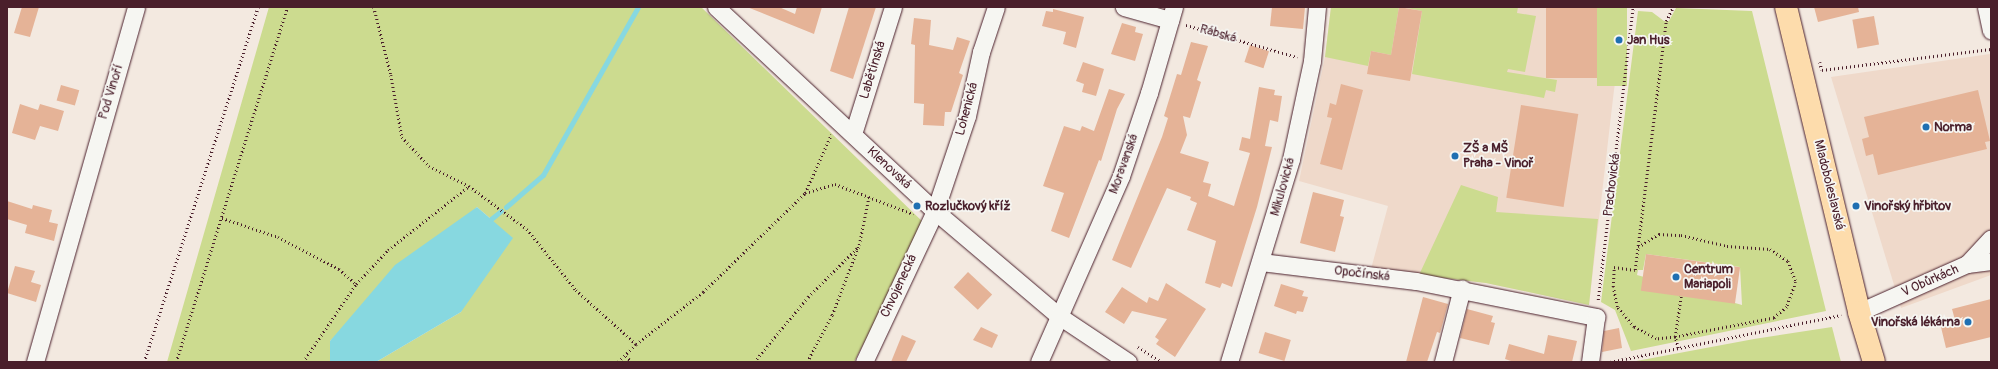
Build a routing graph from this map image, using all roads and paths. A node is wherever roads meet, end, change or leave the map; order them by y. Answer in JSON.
{"nodes":[{"id":1,"x":136,"y":7,"type":"edge"},
{"id":2,"x":258,"y":7,"type":"edge"},
{"id":3,"x":287,"y":7,"type":"edge"},
{"id":4,"x":374,"y":7,"type":"edge"},
{"id":5,"x":716,"y":7,"type":"edge"},
{"id":6,"x":893,"y":7,"type":"edge"},
{"id":7,"x":996,"y":7,"type":"edge"},
{"id":8,"x":1124,"y":7,"type":"edge"},
{"id":9,"x":1317,"y":7,"type":"edge"},
{"id":10,"x":1633,"y":7,"type":"edge"},
{"id":11,"x":1673,"y":7,"type":"edge"},
{"id":12,"x":1786,"y":7,"type":"edge"},
{"id":13,"x":1986,"y":7,"type":"edge"},
{"id":14,"x":1172,"y":14,"type":"edge"},
{"id":15,"x":1991,"y":30,"type":"edge"},
{"id":16,"x":1991,"y":49,"type":"edge"},
{"id":17,"x":1312,"y":61,"type":"junction"},
{"id":18,"x":1799,"y":62,"type":"junction"},
{"id":19,"x":838,"y":119,"type":"junction"},
{"id":20,"x":853,"y":134,"type":"junction"},
{"id":21,"x":469,"y":186,"type":"junction"},
{"id":22,"x":805,"y":193,"type":"junction"},
{"id":23,"x":869,"y":196,"type":"junction"},
{"id":24,"x":935,"y":211,"type":"junction"},
{"id":25,"x":919,"y":217,"type":"dead end"},
{"id":26,"x":222,"y":218,"type":"junction"},
{"id":27,"x":1991,"y":238,"type":"edge"},
{"id":28,"x":859,"y":245,"type":"junction"},
{"id":29,"x":1638,"y":247,"type":"junction"},
{"id":30,"x":1991,"y":261,"type":"edge"},
{"id":31,"x":1261,"y":262,"type":"junction"},
{"id":32,"x":1968,"y":264,"type":"junction"},
{"id":33,"x":356,"y":284,"type":"junction"},
{"id":34,"x":1462,"y":288,"type":"junction"},
{"id":35,"x":1681,"y":296,"type":"dead end"},
{"id":36,"x":1859,"y":312,"type":"junction"},
{"id":37,"x":1059,"y":316,"type":"junction"},
{"id":38,"x":1834,"y":316,"type":"dead end"},
{"id":39,"x":1596,"y":317,"type":"junction"},
{"id":40,"x":1675,"y":337,"type":"junction"},
{"id":41,"x":636,"y":344,"type":"junction"},
{"id":42,"x":1678,"y":348,"type":"junction"},
{"id":43,"x":626,"y":356,"type":"junction"},
{"id":44,"x":35,"y":362,"type":"edge"},
{"id":45,"x":144,"y":362,"type":"edge"},
{"id":46,"x":176,"y":362,"type":"edge"},
{"id":47,"x":303,"y":362,"type":"edge"},
{"id":48,"x":618,"y":362,"type":"edge"},
{"id":49,"x":632,"y":362,"type":"edge"},
{"id":50,"x":754,"y":362,"type":"edge"},
{"id":51,"x":807,"y":362,"type":"edge"},
{"id":52,"x":864,"y":362,"type":"edge"},
{"id":53,"x":1039,"y":362,"type":"edge"},
{"id":54,"x":1128,"y":362,"type":"edge"},
{"id":55,"x":1229,"y":362,"type":"edge"},
{"id":56,"x":1443,"y":362,"type":"edge"},
{"id":57,"x":1590,"y":362,"type":"edge"},
{"id":58,"x":1610,"y":362,"type":"edge"},
{"id":59,"x":1874,"y":362,"type":"edge"}],
"edges":[{"from":1,"to":44,"type":"street","name":"Pod Vinoří"},
{"from":2,"to":45,"type":"path"},
{"from":3,"to":26,"type":"path"},
{"from":4,"to":21,"type":"path"},
{"from":5,"to":19,"type":"street","name":"Klenovská"},
{"from":6,"to":20,"type":"street","name":"Labětínská"},
{"from":7,"to":24,"type":"street","name":"Lohenická"},
{"from":8,"to":14,"type":"street"},
{"from":9,"to":17,"type":"street","name":"Mikulovická"},
{"from":10,"to":39,"type":"path","name":"Prachovická"},
{"from":11,"to":29,"type":"path"},
{"from":12,"to":18,"type":"main road","name":"Mladoboleslavská"},
{"from":13,"to":15,"type":"street"},
{"from":14,"to":17,"type":"path","name":"Rábská"},
{"from":14,"to":37,"type":"street","name":"Moravanská"},
{"from":16,"to":18,"type":"path"},
{"from":17,"to":31,"type":"street","name":"Mikulovická"},
{"from":18,"to":36,"type":"main road","name":"Mladoboleslavská"},
{"from":19,"to":20,"type":"street","name":"Klenovská"},
{"from":19,"to":22,"type":"path"},
{"from":20,"to":24,"type":"street","name":"Klenovská"},
{"from":21,"to":33,"type":"path"},
{"from":21,"to":41,"type":"path"},
{"from":22,"to":23,"type":"path"},
{"from":22,"to":41,"type":"path"},
{"from":23,"to":25,"type":"path"},
{"from":23,"to":28,"type":"path"},
{"from":24,"to":37,"type":"street","name":"Klenovská"},
{"from":24,"to":52,"type":"street","name":"Chvojenecká"},
{"from":26,"to":33,"type":"path"},
{"from":26,"to":46,"type":"path"},
{"from":27,"to":32,"type":"street","name":"V Obůrkách"},
{"from":28,"to":50,"type":"path"},
{"from":28,"to":51,"type":"path"},
{"from":29,"to":40,"type":"path"},
{"from":29,"to":40,"type":"path"},
{"from":30,"to":32,"type":"street"},
{"from":31,"to":34,"type":"street","name":"Opočínská"},
{"from":31,"to":55,"type":"street","name":"Mikulovická"},
{"from":32,"to":36,"type":"street","name":"V Obůrkách"},
{"from":33,"to":47,"type":"path"},
{"from":34,"to":39,"type":"street","name":"Opočínská"},
{"from":34,"to":56,"type":"street"},
{"from":35,"to":40,"type":"path"},
{"from":36,"to":59,"type":"main road","name":"Mladoboleslavská"},
{"from":37,"to":53,"type":"street","name":"Moravanská"},
{"from":37,"to":54,"type":"street","name":"Klenovská"},
{"from":38,"to":42,"type":"path"},
{"from":39,"to":57,"type":"street"},
{"from":40,"to":42,"type":"path"},
{"from":41,"to":43,"type":"path"},
{"from":42,"to":58,"type":"path"},
{"from":43,"to":48,"type":"path"},
{"from":43,"to":49,"type":"path"}]}
